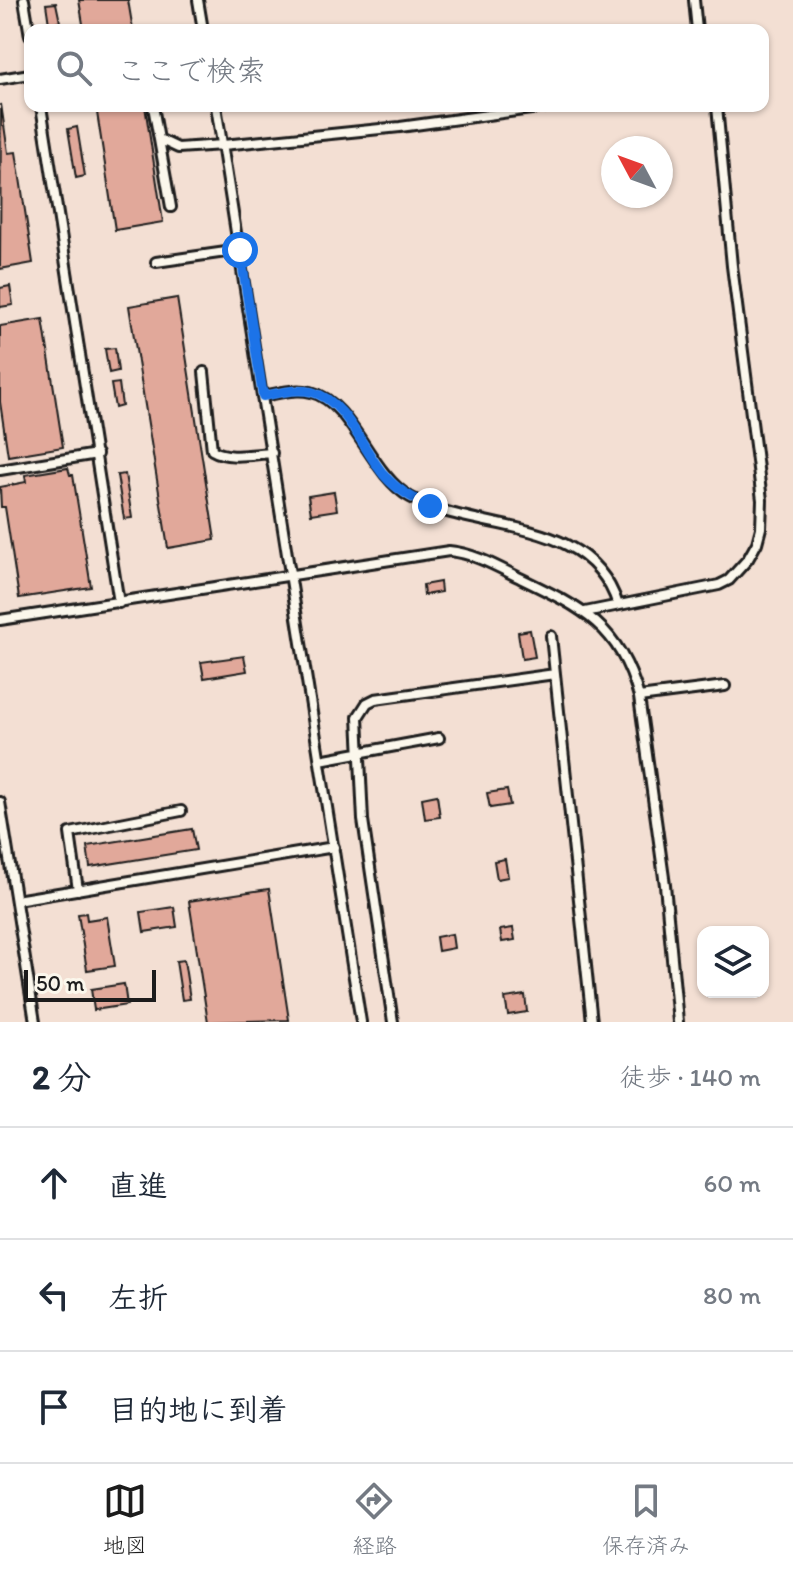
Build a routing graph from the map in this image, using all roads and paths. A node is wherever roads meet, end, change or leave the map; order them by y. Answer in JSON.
{"nodes":[{"id":1,"x":24,"y":0,"type":"edge"},
{"id":2,"x":198,"y":0,"type":"edge"},
{"id":3,"x":694,"y":0,"type":"edge"},
{"id":4,"x":28,"y":24,"type":"edge"},
{"id":5,"x":202,"y":24,"type":"edge"},
{"id":6,"x":696,"y":24,"type":"edge"},
{"id":7,"x":24,"y":75,"type":"edge"},
{"id":8,"x":0,"y":79,"type":"edge"},
{"id":9,"x":42,"y":112,"type":"edge"},
{"id":10,"x":154,"y":112,"type":"edge"},
{"id":11,"x":217,"y":112,"type":"edge"},
{"id":12,"x":509,"y":112,"type":"edge"},
{"id":13,"x":718,"y":112,"type":"edge"},
{"id":14,"x":159,"y":139,"type":"junction"},
{"id":15,"x":223,"y":145,"type":"junction"},
{"id":16,"x":171,"y":207,"type":"dead end"},
{"id":17,"x":240,"y":250,"type":"junction"},
{"id":18,"x":156,"y":262,"type":"dead end"},
{"id":19,"x":204,"y":372,"type":"dead end"},
{"id":20,"x":263,"y":396,"type":"junction"},
{"id":21,"x":272,"y":453,"type":"junction"},
{"id":22,"x":97,"y":454,"type":"junction"},
{"id":23,"x":0,"y":470,"type":"edge"},
{"id":24,"x":291,"y":576,"type":"junction"},
{"id":25,"x":119,"y":603,"type":"junction"},
{"id":26,"x":618,"y":605,"type":"junction"},
{"id":27,"x":585,"y":612,"type":"junction"},
{"id":28,"x":0,"y":620,"type":"edge"},
{"id":29,"x":551,"y":636,"type":"dead end"},
{"id":30,"x":555,"y":674,"type":"junction"},
{"id":31,"x":725,"y":686,"type":"dead end"},
{"id":32,"x":639,"y":697,"type":"junction"},
{"id":33,"x":439,"y":738,"type":"dead end"},
{"id":34,"x":360,"y":753,"type":"junction"},
{"id":35,"x":320,"y":760,"type":"junction"},
{"id":36,"x":0,"y":802,"type":"edge"},
{"id":37,"x":181,"y":811,"type":"dead end"},
{"id":38,"x":334,"y":847,"type":"junction"},
{"id":39,"x":78,"y":890,"type":"junction"},
{"id":40,"x":16,"y":900,"type":"junction"},
{"id":41,"x":35,"y":1022,"type":"edge"},
{"id":42,"x":361,"y":1022,"type":"edge"},
{"id":43,"x":393,"y":1022,"type":"edge"},
{"id":44,"x":592,"y":1022,"type":"edge"},
{"id":45,"x":678,"y":1022,"type":"edge"}],
"edges":[{"from":1,"to":4,"type":"lane"},
{"from":2,"to":5,"type":"lane"},
{"from":3,"to":6,"type":"lane"},
{"from":7,"to":8,"type":"lane"},
{"from":9,"to":22,"type":"lane"},
{"from":10,"to":14,"type":"lane"},
{"from":11,"to":15,"type":"lane"},
{"from":12,"to":15,"type":"lane"},
{"from":13,"to":26,"type":"lane"},
{"from":14,"to":15,"type":"lane"},
{"from":14,"to":16,"type":"lane"},
{"from":15,"to":17,"type":"lane"},
{"from":17,"to":18,"type":"lane"},
{"from":17,"to":20,"type":"lane"},
{"from":19,"to":21,"type":"lane"},
{"from":20,"to":21,"type":"lane"},
{"from":20,"to":26,"type":"lane"},
{"from":21,"to":24,"type":"lane"},
{"from":22,"to":23,"type":"lane"},
{"from":22,"to":25,"type":"lane"},
{"from":24,"to":25,"type":"lane"},
{"from":24,"to":27,"type":"lane"},
{"from":24,"to":35,"type":"lane"},
{"from":25,"to":28,"type":"lane"},
{"from":26,"to":27,"type":"lane"},
{"from":27,"to":32,"type":"lane"},
{"from":29,"to":30,"type":"lane"},
{"from":30,"to":34,"type":"lane"},
{"from":30,"to":44,"type":"lane"},
{"from":31,"to":32,"type":"lane"},
{"from":32,"to":45,"type":"lane"},
{"from":33,"to":34,"type":"lane"},
{"from":34,"to":35,"type":"lane"},
{"from":34,"to":43,"type":"lane"},
{"from":35,"to":38,"type":"lane"},
{"from":36,"to":40,"type":"lane"},
{"from":37,"to":39,"type":"lane"},
{"from":38,"to":39,"type":"lane"},
{"from":38,"to":42,"type":"lane"},
{"from":39,"to":40,"type":"lane"},
{"from":40,"to":41,"type":"lane"}]}
